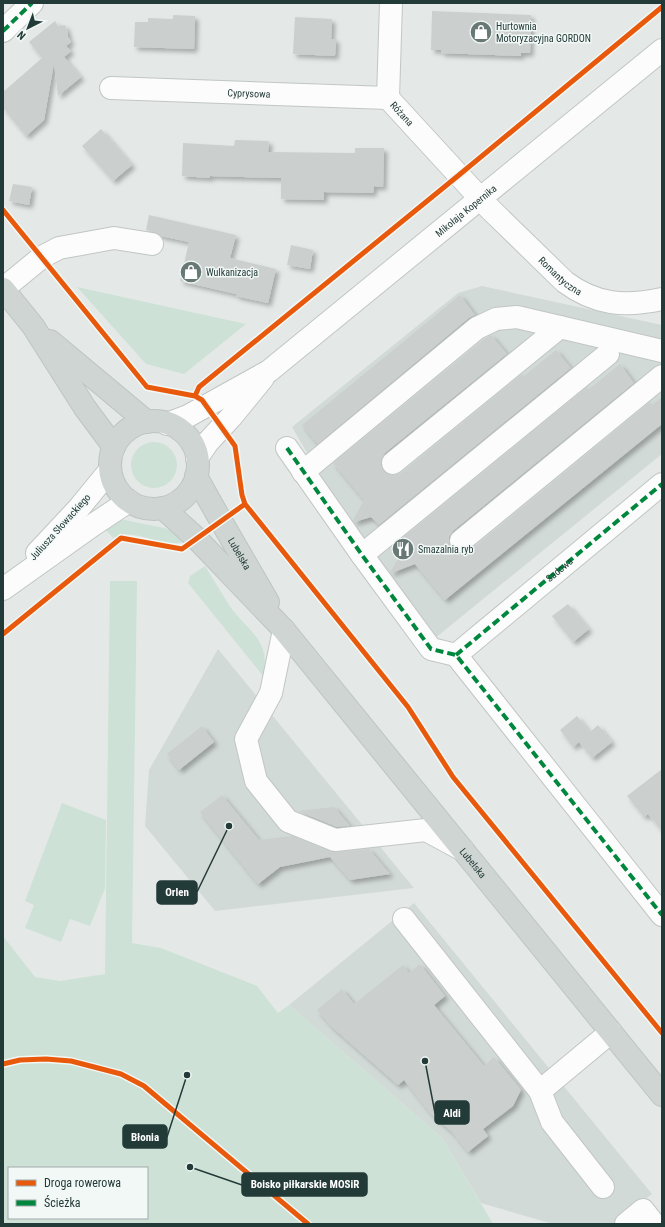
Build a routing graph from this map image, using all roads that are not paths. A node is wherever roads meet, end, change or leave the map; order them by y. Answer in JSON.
{"nodes":[{"id":1,"x":32,"y":3,"type":"edge"},
{"id":2,"x":391,"y":3,"type":"edge"},
{"id":3,"x":3,"y":31,"type":"edge"},
{"id":4,"x":662,"y":50,"type":"edge"},
{"id":5,"x":111,"y":88,"type":"dead end"},
{"id":6,"x":388,"y":98,"type":"junction"},
{"id":7,"x":481,"y":199,"type":"junction"},
{"id":8,"x":152,"y":244,"type":"dead end"},
{"id":9,"x":3,"y":289,"type":"edge"},
{"id":10,"x":662,"y":299,"type":"edge"},
{"id":11,"x":33,"y":326,"type":"junction"},
{"id":12,"x":560,"y":327,"type":"junction"},
{"id":13,"x":662,"y":351,"type":"edge"},
{"id":14,"x":608,"y":354,"type":"dead end"},
{"id":15,"x":269,"y":371,"type":"junction"},
{"id":16,"x":662,"y":376,"type":"edge"},
{"id":17,"x":157,"y":423,"type":"junction"},
{"id":18,"x":114,"y":447,"type":"junction"},
{"id":19,"x":287,"y":448,"type":"dead end"},
{"id":20,"x":393,"y":463,"type":"dead end"},
{"id":21,"x":197,"y":467,"type":"junction"},
{"id":22,"x":110,"y":470,"type":"junction"},
{"id":23,"x":303,"y":472,"type":"junction"},
{"id":24,"x":662,"y":484,"type":"edge"},
{"id":25,"x":129,"y":501,"type":"junction"},
{"id":26,"x":163,"y":508,"type":"junction"},
{"id":27,"x":461,"y":541,"type":"dead end"},
{"id":28,"x":362,"y":555,"type":"junction"},
{"id":29,"x":6,"y":586,"type":"edge"},
{"id":30,"x":284,"y":630,"type":"junction"},
{"id":31,"x":456,"y":655,"type":"junction"},
{"id":32,"x":463,"y":850,"type":"junction"},
{"id":33,"x":662,"y":915,"type":"edge"},
{"id":34,"x":404,"y":919,"type":"dead end"},
{"id":35,"x":611,"y":1032,"type":"junction"},
{"id":36,"x":540,"y":1091,"type":"junction"},
{"id":37,"x":662,"y":1094,"type":"edge"},
{"id":38,"x":603,"y":1187,"type":"dead end"},
{"id":39,"x":626,"y":1224,"type":"edge"},
{"id":40,"x":654,"y":1224,"type":"edge"}],
"edges":[{"from":1,"to":3,"type":"street"},
{"from":2,"to":6,"type":"street","name":"Różana"},
{"from":4,"to":7,"type":"street","name":"Mikołaja Kopernika"},
{"from":5,"to":6,"type":"street","name":"Cyprysowa"},
{"from":6,"to":7,"type":"street","name":"Różana"},
{"from":7,"to":10,"type":"street","name":"Romantyczna"},
{"from":7,"to":15,"type":"street","name":"Mikołaja Kopernika"},
{"from":8,"to":9,"type":"street"},
{"from":9,"to":11,"type":"main road"},
{"from":11,"to":17,"type":"main road"},
{"from":11,"to":18,"type":"main road"},
{"from":12,"to":13,"type":"street"},
{"from":12,"to":20,"type":"street"},
{"from":12,"to":23,"type":"street"},
{"from":14,"to":28,"type":"street"},
{"from":15,"to":17,"type":"street","name":"Mikołaja Kopernika"},
{"from":15,"to":21,"type":"street","name":"Mikołaja Kopernika"},
{"from":16,"to":27,"type":"street"},
{"from":17,"to":18,"type":"main road"},
{"from":17,"to":21,"type":"main road"},
{"from":18,"to":22,"type":"main road"},
{"from":19,"to":23,"type":"street"},
{"from":21,"to":26,"type":"main road"},
{"from":21,"to":30,"type":"main road","name":"Lubelska"},
{"from":22,"to":25,"type":"main road"},
{"from":22,"to":29,"type":"street","name":"Juliusza Słowackiego"},
{"from":23,"to":28,"type":"street"},
{"from":24,"to":31,"type":"street","name":"Sadowa"},
{"from":25,"to":26,"type":"main road"},
{"from":25,"to":29,"type":"street","name":"Juliusza Słowackiego"},
{"from":26,"to":30,"type":"main road","name":"Lubelska"},
{"from":28,"to":31,"type":"street"},
{"from":30,"to":32,"type":"main road","name":"Lubelska"},
{"from":30,"to":32,"type":"street"},
{"from":31,"to":33,"type":"street"},
{"from":32,"to":35,"type":"main road","name":"Lubelska"},
{"from":34,"to":36,"type":"street"},
{"from":35,"to":36,"type":"street"},
{"from":35,"to":37,"type":"main road","name":"Lubelska"},
{"from":36,"to":38,"type":"street"},
{"from":39,"to":40,"type":"street"}]}
